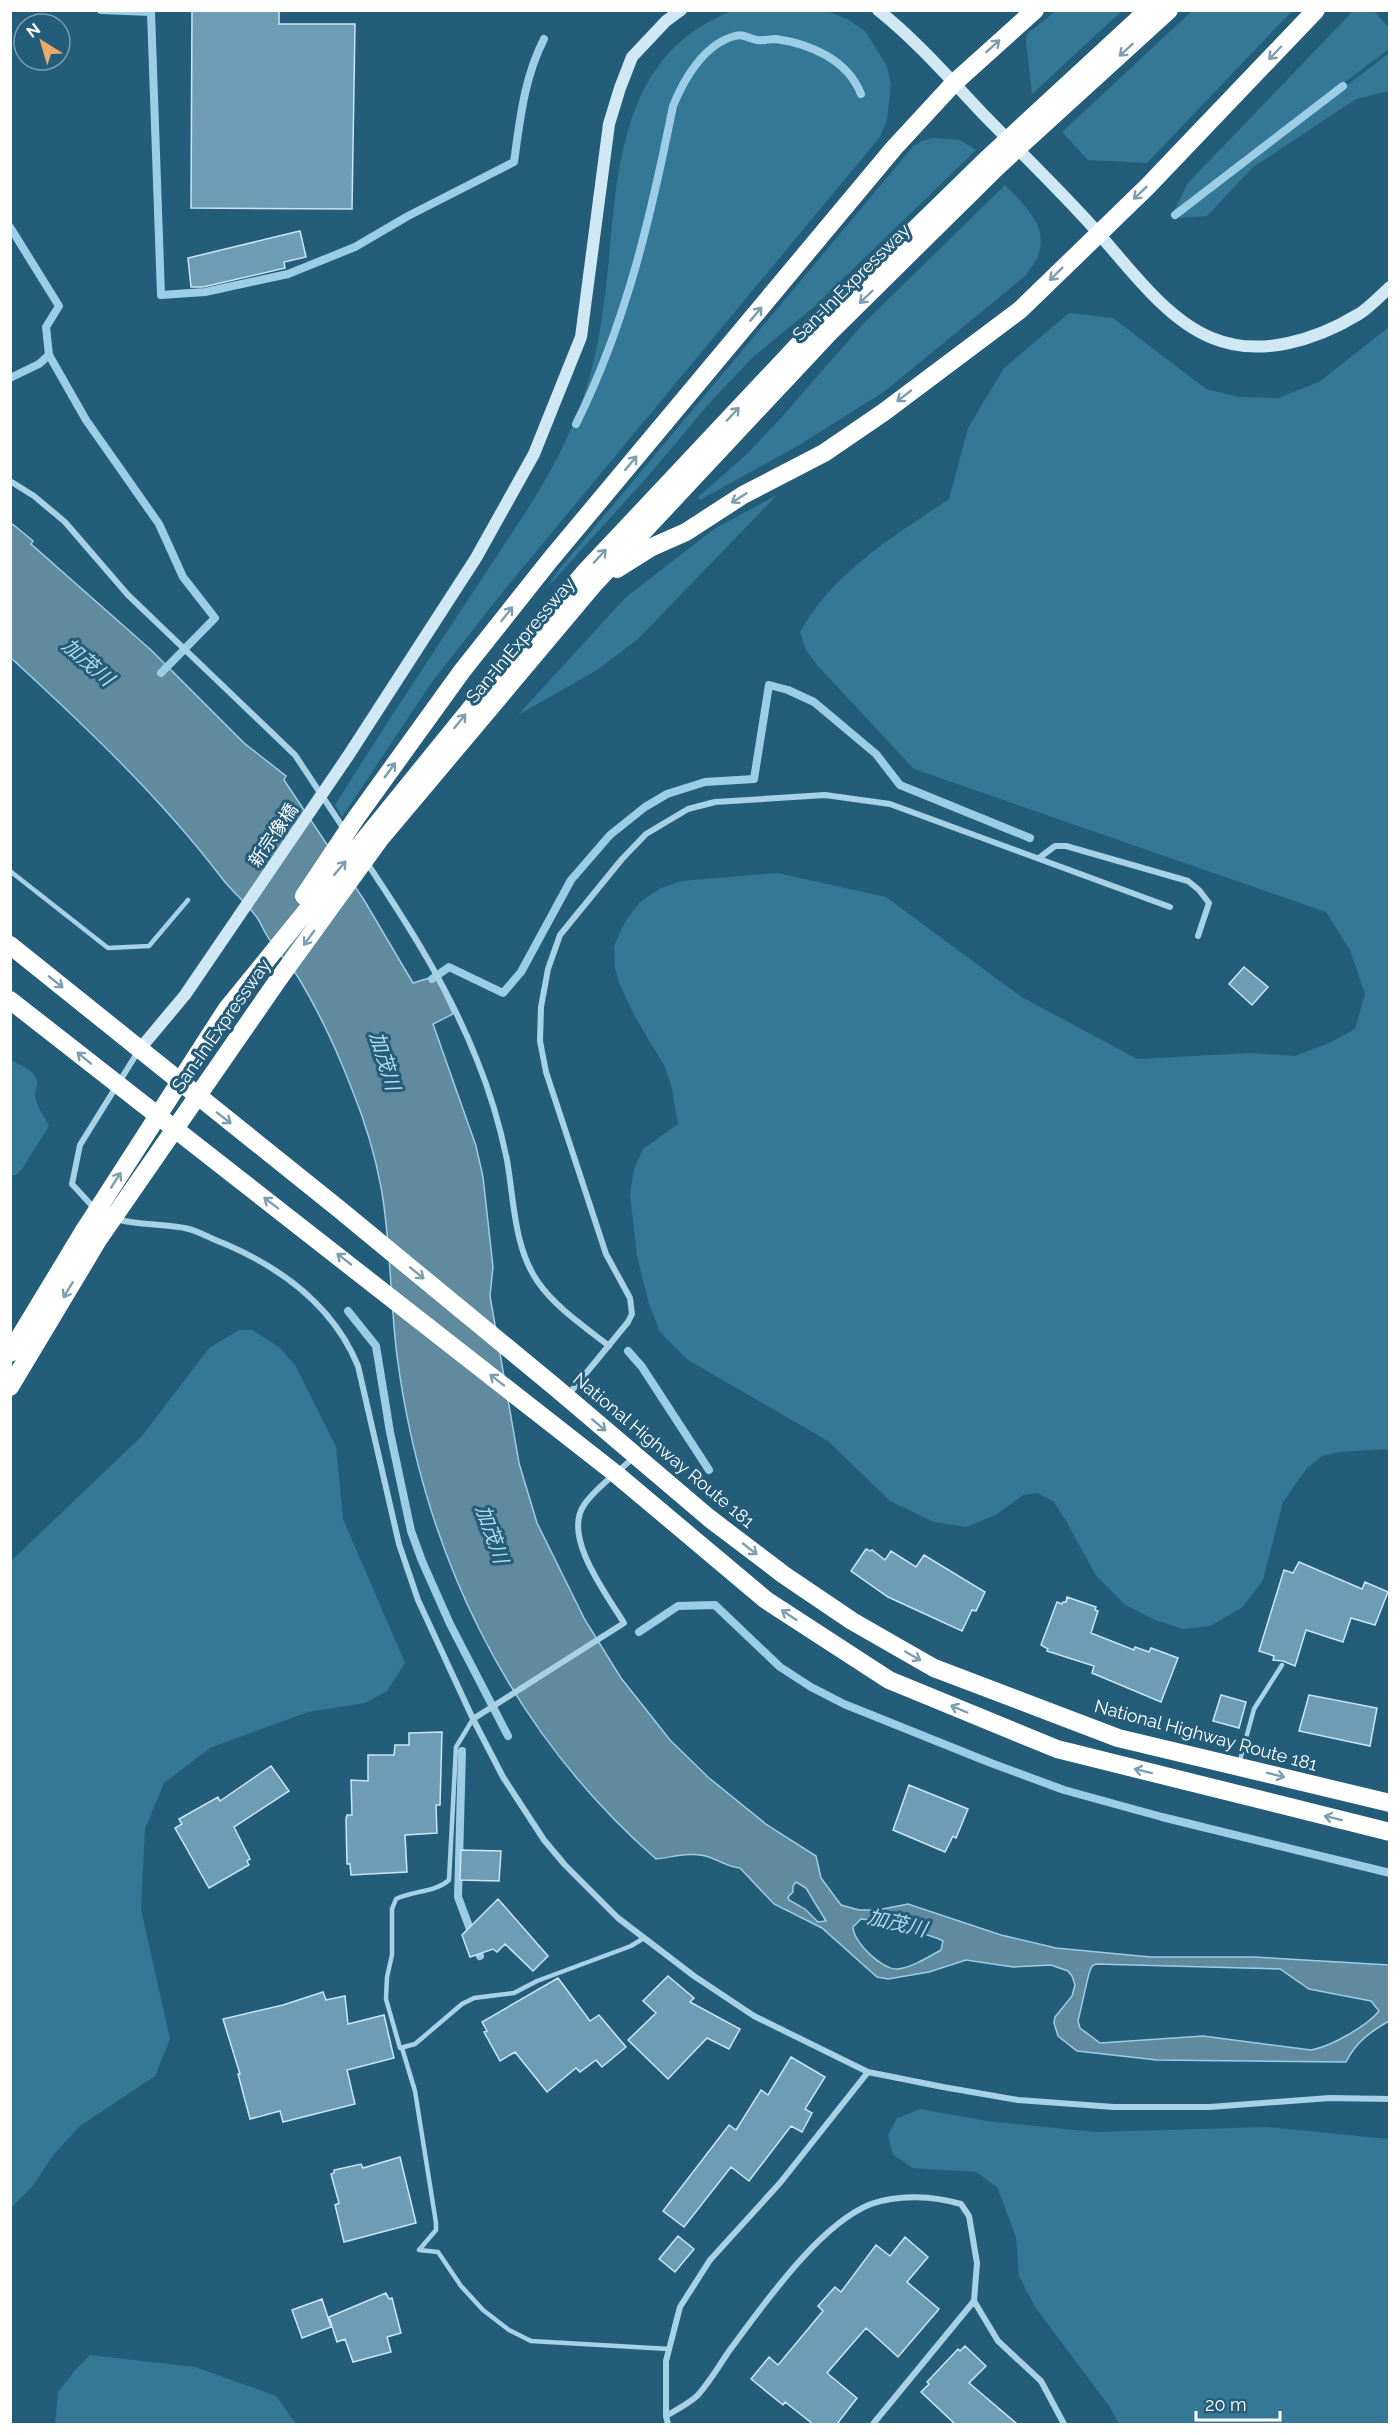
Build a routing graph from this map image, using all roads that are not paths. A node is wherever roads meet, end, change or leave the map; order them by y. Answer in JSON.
{"nodes":[{"id":1,"x":681,"y":10,"type":"edge"},
{"id":2,"x":878,"y":10,"type":"edge"},
{"id":3,"x":1035,"y":10,"type":"edge"},
{"id":4,"x":1148,"y":10,"type":"edge"},
{"id":5,"x":1169,"y":10,"type":"edge"},
{"id":6,"x":1316,"y":10,"type":"edge"},
{"id":7,"x":954,"y":83,"type":"junction"},
{"id":8,"x":1049,"y":111,"type":"junction"},
{"id":9,"x":993,"y":163,"type":"junction"},
{"id":10,"x":1098,"y":233,"type":"junction"},
{"id":11,"x":1389,"y":287,"type":"edge"},
{"id":12,"x":10,"y":481,"type":"edge"},
{"id":13,"x":596,"y":583,"type":"junction"},
{"id":14,"x":376,"y":836,"type":"junction"},
{"id":15,"x":1039,"y":858,"type":"junction"},
{"id":16,"x":10,"y":871,"type":"edge"},
{"id":17,"x":188,"y":900,"type":"dead end"},
{"id":18,"x":1170,"y":907,"type":"dead end"},
{"id":19,"x":1198,"y":936,"type":"dead end"},
{"id":20,"x":10,"y":945,"type":"edge"},
{"id":21,"x":10,"y":999,"type":"edge"},
{"id":22,"x":226,"y":1010,"type":"junction"},
{"id":23,"x":139,"y":1050,"type":"junction"},
{"id":24,"x":117,"y":1085,"type":"junction"},
{"id":25,"x":91,"y":1234,"type":"junction"},
{"id":26,"x":609,"y":1346,"type":"junction"},
{"id":27,"x":10,"y":1353,"type":"edge"},
{"id":28,"x":10,"y":1387,"type":"edge"},
{"id":29,"x":561,"y":1392,"type":"junction"},
{"id":30,"x":636,"y":1455,"type":"junction"},
{"id":31,"x":616,"y":1474,"type":"junction"},
{"id":32,"x":1282,"y":1665,"type":"dead end"},
{"id":33,"x":473,"y":1719,"type":"junction"},
{"id":34,"x":1238,"y":1766,"type":"junction"},
{"id":35,"x":1389,"y":1803,"type":"edge"},
{"id":36,"x":1389,"y":1832,"type":"edge"},
{"id":37,"x":644,"y":1938,"type":"junction"},
{"id":38,"x":402,"y":2048,"type":"junction"},
{"id":39,"x":868,"y":2072,"type":"junction"},
{"id":40,"x":1389,"y":2099,"type":"edge"},
{"id":41,"x":974,"y":2301,"type":"junction"},
{"id":42,"x":669,"y":2349,"type":"junction"},
{"id":43,"x":666,"y":2416,"type":"junction"},
{"id":44,"x":668,"y":2424,"type":"edge"},
{"id":45,"x":873,"y":2424,"type":"edge"},
{"id":46,"x":1064,"y":2424,"type":"edge"}],
"edges":[{"from":1,"to":23,"type":"street","name":"新宗像橋"},
{"from":2,"to":7,"type":"street"},
{"from":7,"to":3,"type":"highway","one_way":true},
{"from":4,"to":8,"type":"highway","name":"San-In Expressway"},
{"from":5,"to":8,"type":"highway","name":"San-In Expressway","one_way":true},
{"from":6,"to":10,"type":"highway","one_way":true},
{"from":7,"to":10,"type":"street"},
{"from":22,"to":7,"type":"highway","one_way":true},
{"from":8,"to":9,"type":"highway","name":"San-In Expressway"},
{"from":9,"to":13,"type":"highway","name":"San-In Expressway","one_way":true},
{"from":14,"to":9,"type":"highway","name":"San-In Expressway","one_way":true},
{"from":10,"to":11,"type":"street"},
{"from":10,"to":13,"type":"highway","one_way":true},
{"from":12,"to":26,"type":"street"},
{"from":13,"to":14,"type":"highway","name":"San-In Expressway"},
{"from":22,"to":14,"type":"highway","name":"San-In Expressway","one_way":true},
{"from":14,"to":25,"type":"highway","name":"San-In Expressway","one_way":true},
{"from":15,"to":18,"type":"street"},
{"from":15,"to":19,"type":"street"},
{"from":15,"to":26,"type":"street"},
{"from":16,"to":17,"type":"lane"},
{"from":20,"to":23,"type":"highway","name":"National Highway Route 181","one_way":true},
{"from":24,"to":21,"type":"highway","one_way":true},
{"from":25,"to":22,"type":"highway","name":"San-In Expressway","one_way":true},
{"from":23,"to":24,"type":"street"},
{"from":23,"to":29,"type":"highway","name":"National Highway Route 181","one_way":true},
{"from":31,"to":24,"type":"highway","one_way":true},
{"from":24,"to":33,"type":"street"},
{"from":25,"to":27,"type":"highway","name":"San-In Expressway"},
{"from":25,"to":28,"type":"highway","name":"San-In Expressway","one_way":true},
{"from":26,"to":29,"type":"street"},
{"from":29,"to":30,"type":"highway","name":"National Highway Route 181","one_way":true},
{"from":30,"to":31,"type":"street"},
{"from":30,"to":34,"type":"highway","name":"National Highway Route 181","one_way":true},
{"from":31,"to":33,"type":"street"},
{"from":36,"to":31,"type":"highway","one_way":true},
{"from":32,"to":34,"type":"lane"},
{"from":33,"to":37,"type":"street"},
{"from":33,"to":38,"type":"lane"},
{"from":34,"to":35,"type":"highway","name":"National Highway Route 181","one_way":true},
{"from":37,"to":38,"type":"lane"},
{"from":37,"to":39,"type":"street"},
{"from":38,"to":42,"type":"lane"},
{"from":39,"to":40,"type":"street"},
{"from":39,"to":42,"type":"street"},
{"from":41,"to":43,"type":"street"},
{"from":41,"to":45,"type":"street"},
{"from":41,"to":46,"type":"street"},
{"from":42,"to":43,"type":"street"},
{"from":43,"to":44,"type":"street"}]}
